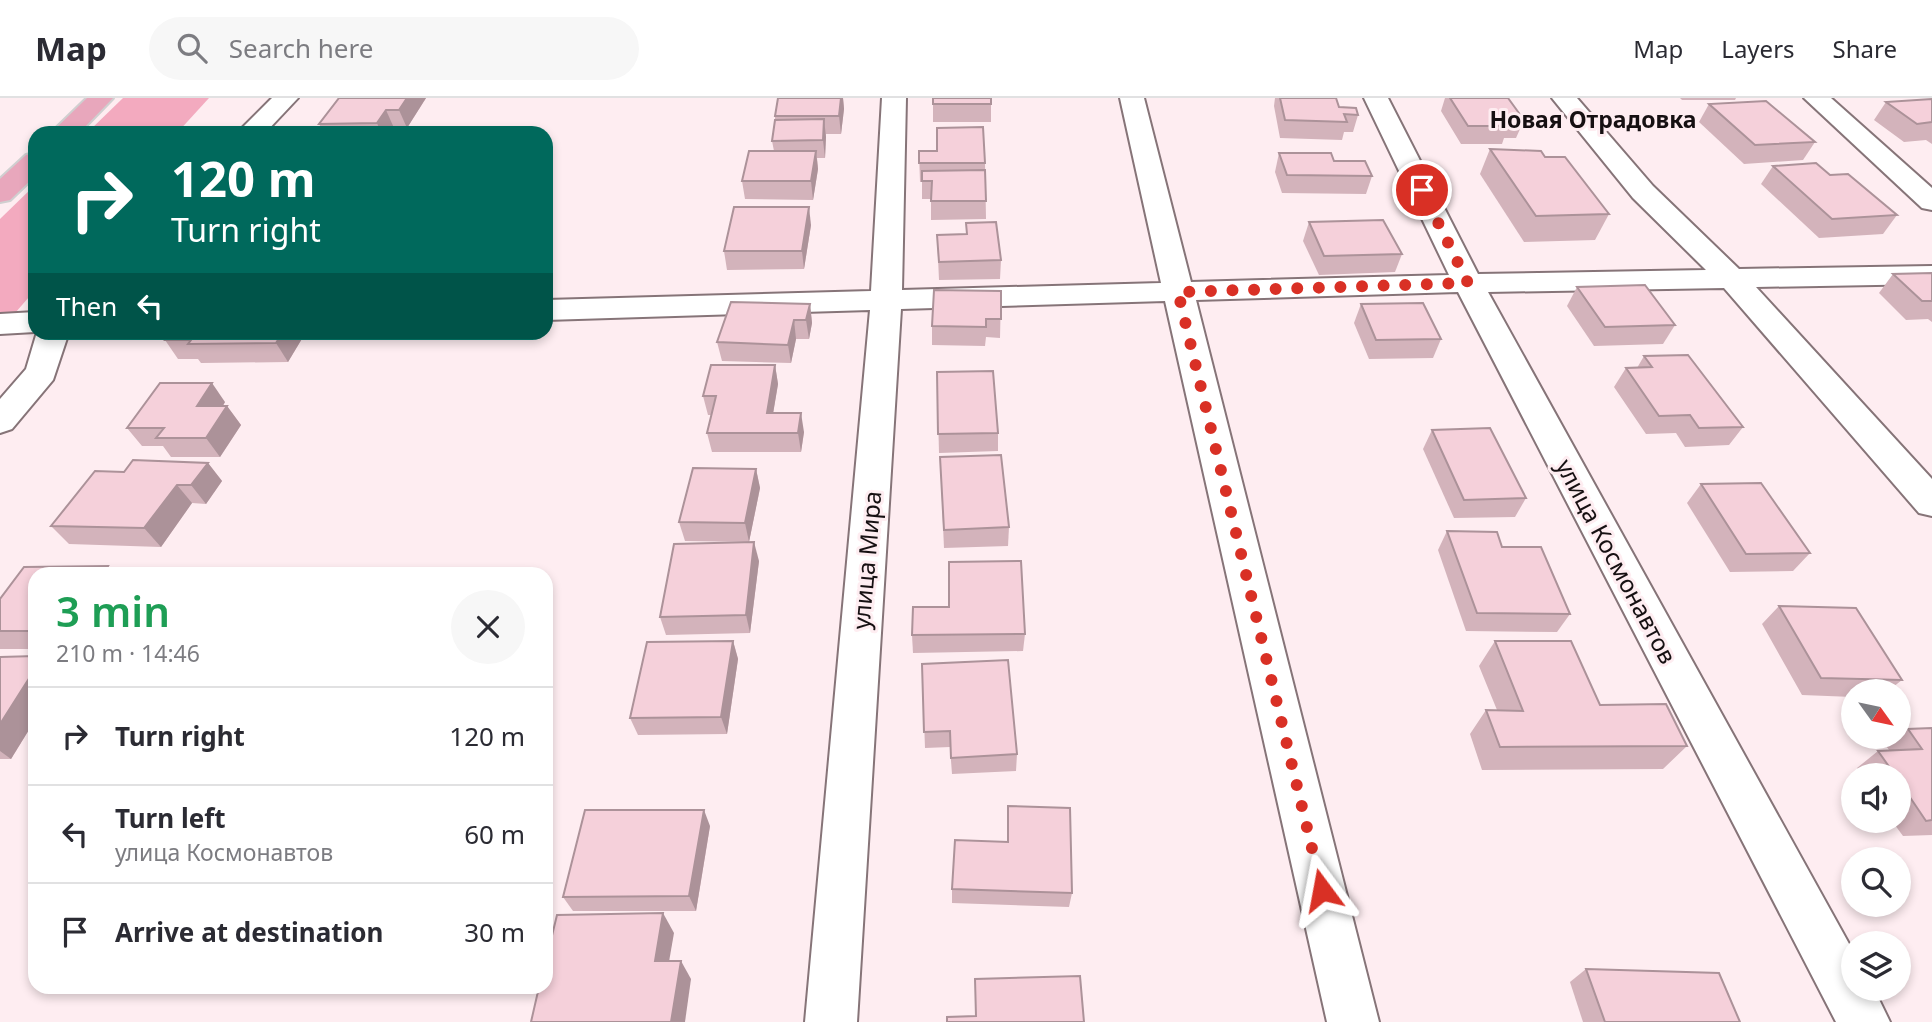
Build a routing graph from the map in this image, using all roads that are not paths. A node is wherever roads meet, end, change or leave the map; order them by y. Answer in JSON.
{"nodes":[{"id":1,"x":101,"y":98,"type":"edge"},
{"id":2,"x":286,"y":98,"type":"edge"},
{"id":3,"x":894,"y":98,"type":"edge"},
{"id":4,"x":1132,"y":98,"type":"edge"},
{"id":5,"x":1376,"y":98,"type":"edge"},
{"id":6,"x":1564,"y":98,"type":"edge"},
{"id":7,"x":1816,"y":98,"type":"edge"},
{"id":8,"x":71,"y":126,"type":"edge"},
{"id":9,"x":257,"y":126,"type":"edge"},
{"id":10,"x":28,"y":168,"type":"edge"},
{"id":11,"x":0,"y":194,"type":"edge"},
{"id":12,"x":1932,"y":202,"type":"edge"},
{"id":13,"x":1932,"y":275,"type":"edge"},
{"id":14,"x":1732,"y":278,"type":"junction"},
{"id":15,"x":1468,"y":283,"type":"junction"},
{"id":16,"x":1178,"y":292,"type":"junction"},
{"id":17,"x":886,"y":302,"type":"junction"},
{"id":18,"x":553,"y":310,"type":"edge"},
{"id":19,"x":28,"y":322,"type":"edge"},
{"id":20,"x":0,"y":324,"type":"edge"},
{"id":21,"x":51,"y":340,"type":"edge"},
{"id":22,"x":0,"y":421,"type":"edge"},
{"id":23,"x":1932,"y":503,"type":"edge"},
{"id":24,"x":831,"y":1022,"type":"edge"},
{"id":25,"x":1353,"y":1022,"type":"edge"},
{"id":26,"x":1864,"y":1022,"type":"edge"}],
"edges":[{"from":1,"to":8,"type":"main road"},
{"from":2,"to":9,"type":"street"},
{"from":3,"to":17,"type":"street","name":"улица Мира"},
{"from":4,"to":16,"type":"street"},
{"from":5,"to":15,"type":"street","name":"улица Космонавтов"},
{"from":6,"to":14,"type":"street"},
{"from":7,"to":12,"type":"street"},
{"from":10,"to":11,"type":"main road"},
{"from":13,"to":14,"type":"street"},
{"from":14,"to":15,"type":"street"},
{"from":14,"to":23,"type":"street"},
{"from":15,"to":16,"type":"street"},
{"from":15,"to":26,"type":"street","name":"улица Космонавтов"},
{"from":16,"to":17,"type":"street"},
{"from":16,"to":25,"type":"street"},
{"from":17,"to":18,"type":"street"},
{"from":17,"to":24,"type":"street","name":"улица Мира"},
{"from":19,"to":20,"type":"street"},
{"from":21,"to":22,"type":"street"}]}
